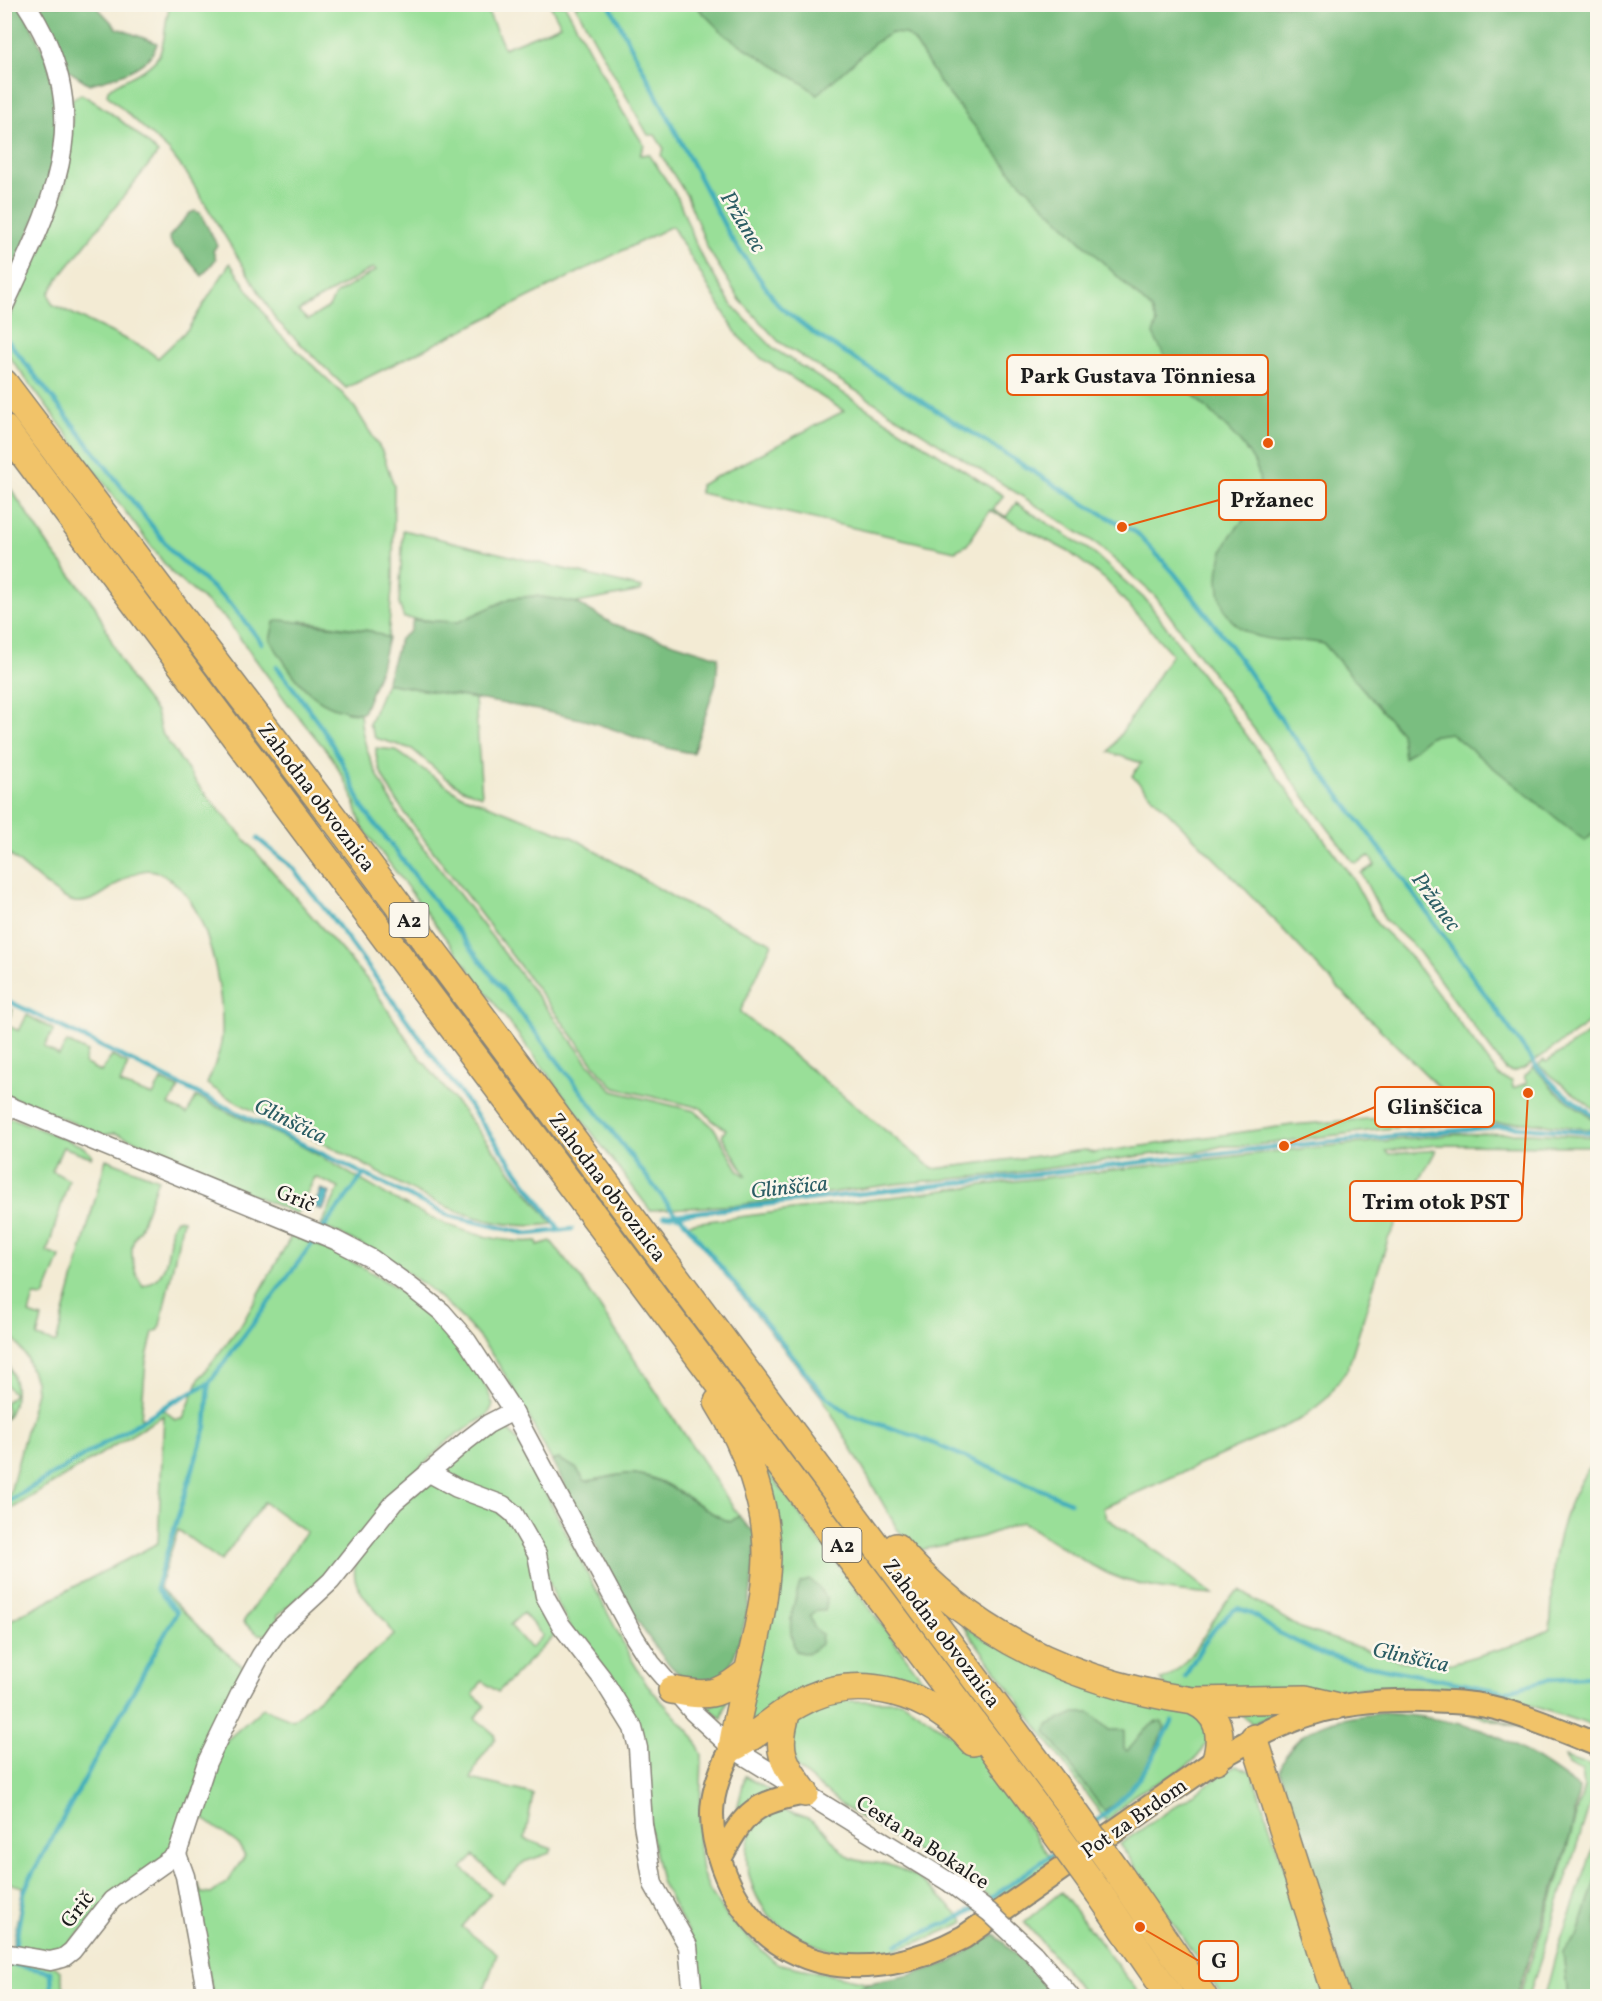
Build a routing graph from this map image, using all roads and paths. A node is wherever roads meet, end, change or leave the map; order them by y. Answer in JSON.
{"nodes":[{"id":1,"x":26,"y":4,"type":"edge"},
{"id":2,"x":4,"y":306,"type":"edge"},
{"id":3,"x":4,"y":383,"type":"edge"},
{"id":4,"x":4,"y":428,"type":"edge"},
{"id":5,"x":4,"y":1104,"type":"edge"},
{"id":6,"x":679,"y":1327,"type":"junction"},
{"id":7,"x":513,"y":1411,"type":"junction"},
{"id":8,"x":811,"y":1458,"type":"junction"},
{"id":9,"x":428,"y":1472,"type":"junction"},
{"id":10,"x":746,"y":1673,"type":"junction"},
{"id":11,"x":672,"y":1690,"type":"junction"},
{"id":12,"x":1193,"y":1701,"type":"junction"},
{"id":13,"x":1335,"y":1706,"type":"junction"},
{"id":14,"x":788,"y":1711,"type":"junction"},
{"id":15,"x":1254,"y":1738,"type":"junction"},
{"id":16,"x":1598,"y":1744,"type":"edge"},
{"id":17,"x":732,"y":1748,"type":"junction"},
{"id":18,"x":1216,"y":1760,"type":"junction"},
{"id":19,"x":1005,"y":1763,"type":"junction"},
{"id":20,"x":805,"y":1793,"type":"junction"},
{"id":21,"x":177,"y":1854,"type":"junction"},
{"id":22,"x":722,"y":1860,"type":"junction"},
{"id":23,"x":4,"y":1953,"type":"edge"},
{"id":24,"x":207,"y":1996,"type":"edge"},
{"id":25,"x":693,"y":1996,"type":"edge"},
{"id":26,"x":1070,"y":1996,"type":"edge"},
{"id":27,"x":1170,"y":1996,"type":"edge"},
{"id":28,"x":1203,"y":1996,"type":"edge"},
{"id":29,"x":1336,"y":1996,"type":"edge"}],
"edges":[{"from":1,"to":2,"type":"street"},
{"from":3,"to":8,"type":"highway","name":"Zahodna obvoznica","number":"A2"},
{"from":4,"to":6,"type":"highway","name":"Zahodna obvoznica","number":"A2"},
{"from":5,"to":7,"type":"street","name":"Grič"},
{"from":6,"to":10,"type":"highway"},
{"from":6,"to":19,"type":"highway","name":"Zahodna obvoznica","number":"A2"},
{"from":7,"to":9,"type":"street"},
{"from":7,"to":11,"type":"street","name":"Grič"},
{"from":8,"to":12,"type":"highway"},
{"from":8,"to":28,"type":"highway","name":"Zahodna obvoznica","number":"A2","bridge":true},
{"from":9,"to":21,"type":"street"},
{"from":9,"to":25,"type":"street"},
{"from":10,"to":11,"type":"highway"},
{"from":10,"to":17,"type":"highway"},
{"from":11,"to":17,"type":"street","name":"Cesta na Bokalce"},
{"from":12,"to":13,"type":"highway"},
{"from":12,"to":18,"type":"highway"},
{"from":13,"to":15,"type":"main road","name":"Pot za Brdom"},
{"from":13,"to":16,"type":"main road","name":"Pot za Brdom"},
{"from":14,"to":17,"type":"highway"},
{"from":14,"to":19,"type":"highway"},
{"from":14,"to":20,"type":"highway"},
{"from":15,"to":18,"type":"main road","name":"Pot za Brdom"},
{"from":15,"to":29,"type":"highway"},
{"from":17,"to":20,"type":"street","name":"Cesta na Bokalce"},
{"from":17,"to":22,"type":"main road","name":"Pot za Brdom"},
{"from":18,"to":22,"type":"main road","name":"Pot za Brdom"},
{"from":19,"to":27,"type":"highway","name":"Zahodna obvoznica","number":"A2","bridge":true},
{"from":20,"to":22,"type":"main road"},
{"from":20,"to":26,"type":"street","name":"Cesta na Bokalce","bridge":true},
{"from":21,"to":23,"type":"street","name":"Grič"},
{"from":21,"to":24,"type":"street"}]}
